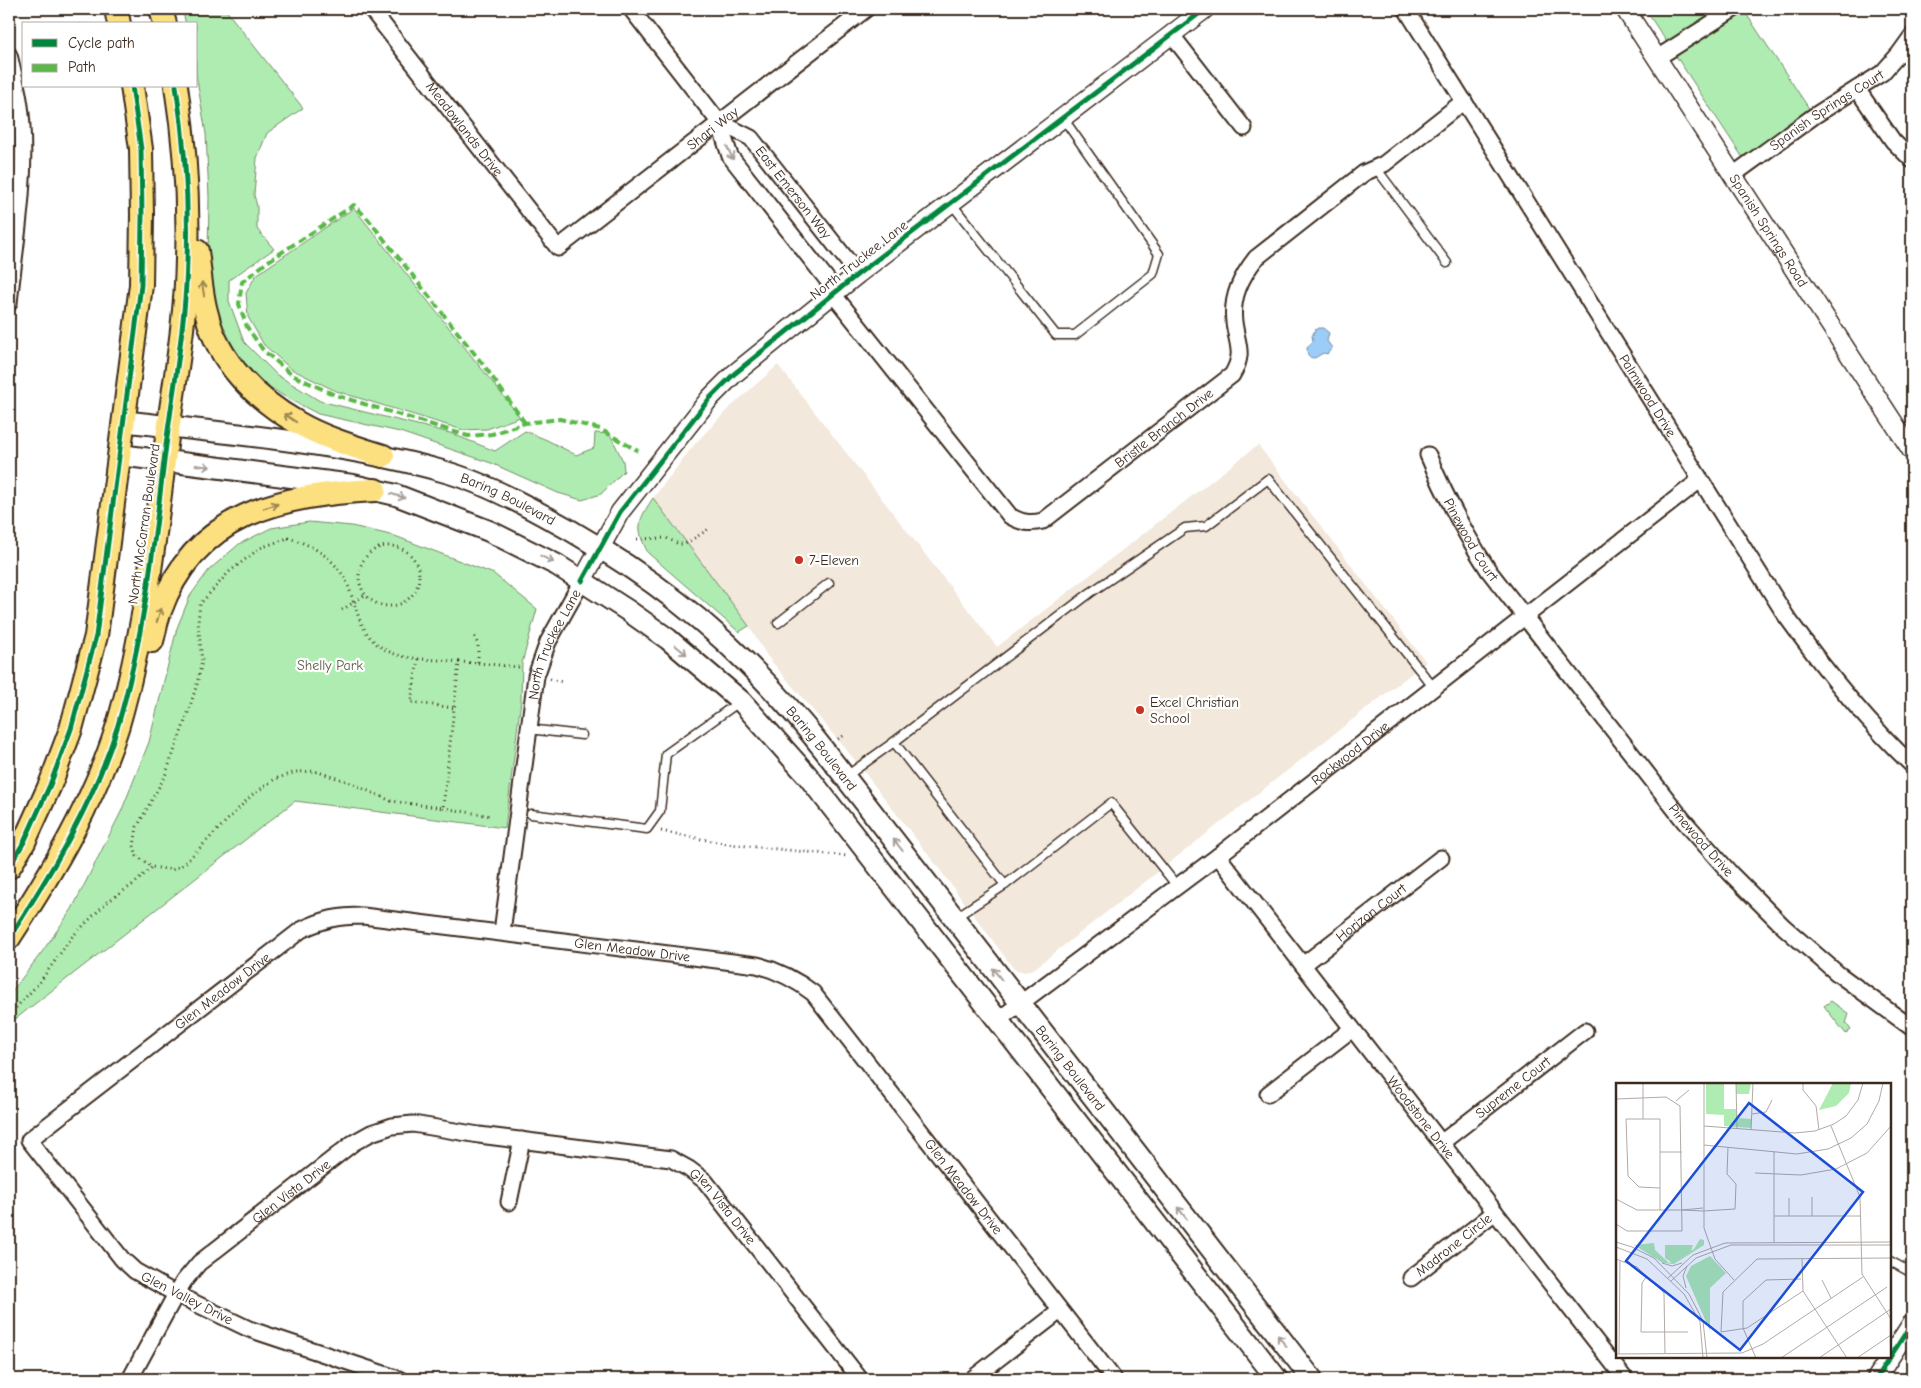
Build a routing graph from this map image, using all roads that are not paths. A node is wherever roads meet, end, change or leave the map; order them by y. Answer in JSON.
{"nodes":[{"id":1,"x":116,"y":9,"type":"edge"},
{"id":2,"x":161,"y":9,"type":"edge"},
{"id":3,"x":371,"y":9,"type":"edge"},
{"id":4,"x":631,"y":9,"type":"edge"},
{"id":5,"x":866,"y":9,"type":"edge"},
{"id":6,"x":1205,"y":9,"type":"edge"},
{"id":7,"x":1406,"y":9,"type":"edge"},
{"id":8,"x":1625,"y":9,"type":"edge"},
{"id":9,"x":1734,"y":9,"type":"edge"},
{"id":10,"x":119,"y":22,"type":"edge"},
{"id":11,"x":164,"y":22,"type":"edge"},
{"id":12,"x":1171,"y":34,"type":"junction"},
{"id":13,"x":1912,"y":36,"type":"edge"},
{"id":14,"x":9,"y":55,"type":"edge"},
{"id":15,"x":1657,"y":58,"type":"junction"},
{"id":16,"x":132,"y":88,"type":"edge"},
{"id":17,"x":176,"y":88,"type":"edge"},
{"id":18,"x":1857,"y":89,"type":"junction"},
{"id":19,"x":1464,"y":102,"type":"junction"},
{"id":20,"x":1063,"y":118,"type":"junction"},
{"id":21,"x":719,"y":122,"type":"junction"},
{"id":22,"x":1244,"y":128,"type":"dead end"},
{"id":23,"x":1912,"y":160,"type":"edge"},
{"id":24,"x":1376,"y":168,"type":"junction"},
{"id":25,"x":1733,"y":175,"type":"junction"},
{"id":26,"x":188,"y":199,"type":"junction"},
{"id":27,"x":951,"y":203,"type":"junction"},
{"id":28,"x":12,"y":244,"type":"edge"},
{"id":29,"x":558,"y":248,"type":"joint"},
{"id":30,"x":1447,"y":263,"type":"dead end"},
{"id":31,"x":858,"y":274,"type":"junction"},
{"id":32,"x":835,"y":292,"type":"junction"},
{"id":33,"x":9,"y":303,"type":"edge"},
{"id":34,"x":124,"y":421,"type":"junction"},
{"id":35,"x":169,"y":426,"type":"junction"},
{"id":36,"x":1912,"y":451,"type":"edge"},
{"id":37,"x":120,"y":455,"type":"junction"},
{"id":38,"x":1428,"y":455,"type":"dead end"},
{"id":39,"x":383,"y":456,"type":"junction"},
{"id":40,"x":164,"y":461,"type":"junction"},
{"id":41,"x":1700,"y":480,"type":"junction"},
{"id":42,"x":375,"y":490,"type":"junction"},
{"id":43,"x":601,"y":547,"type":"junction"},
{"id":44,"x":582,"y":580,"type":"junction"},
{"id":45,"x":829,"y":583,"type":"dead end"},
{"id":46,"x":1524,"y":618,"type":"junction"},
{"id":47,"x":778,"y":623,"type":"dead end"},
{"id":48,"x":1434,"y":688,"type":"junction"},
{"id":49,"x":741,"y":701,"type":"junction"},
{"id":50,"x":118,"y":725,"type":"junction"},
{"id":51,"x":528,"y":729,"type":"junction"},
{"id":52,"x":582,"y":735,"type":"dead end"},
{"id":53,"x":894,"y":742,"type":"junction"},
{"id":54,"x":1912,"y":765,"type":"edge"},
{"id":55,"x":845,"y":777,"type":"junction"},
{"id":56,"x":531,"y":814,"type":"dead end"},
{"id":57,"x":1218,"y":856,"type":"junction"},
{"id":58,"x":1440,"y":858,"type":"dead end"},
{"id":59,"x":9,"y":867,"type":"edge"},
{"id":60,"x":1005,"y":885,"type":"junction"},
{"id":61,"x":1177,"y":886,"type":"junction"},
{"id":62,"x":954,"y":918,"type":"junction"},
{"id":63,"x":502,"y":932,"type":"junction"},
{"id":64,"x":9,"y":938,"type":"edge"},
{"id":65,"x":1303,"y":965,"type":"junction"},
{"id":66,"x":1020,"y":1004,"type":"junction"},
{"id":67,"x":998,"y":1020,"type":"junction"},
{"id":68,"x":1912,"y":1028,"type":"edge"},
{"id":69,"x":1352,"y":1029,"type":"junction"},
{"id":70,"x":1585,"y":1031,"type":"dead end"},
{"id":71,"x":1268,"y":1094,"type":"dead end"},
{"id":72,"x":29,"y":1140,"type":"joint"},
{"id":73,"x":522,"y":1140,"type":"junction"},
{"id":74,"x":1441,"y":1143,"type":"junction"},
{"id":75,"x":510,"y":1202,"type":"dead end"},
{"id":76,"x":1495,"y":1212,"type":"junction"},
{"id":77,"x":1891,"y":1262,"type":"edge"},
{"id":78,"x":1912,"y":1273,"type":"edge"},
{"id":79,"x":1411,"y":1278,"type":"dead end"},
{"id":80,"x":176,"y":1294,"type":"junction"},
{"id":81,"x":1060,"y":1311,"type":"junction"},
{"id":82,"x":1912,"y":1323,"type":"edge"},
{"id":83,"x":1891,"y":1357,"type":"edge"},
{"id":84,"x":1890,"y":1358,"type":"edge"},
{"id":85,"x":130,"y":1379,"type":"edge"},
{"id":86,"x":399,"y":1379,"type":"edge"},
{"id":87,"x":860,"y":1379,"type":"edge"},
{"id":88,"x":972,"y":1379,"type":"edge"},
{"id":89,"x":1114,"y":1379,"type":"edge"},
{"id":90,"x":1278,"y":1379,"type":"edge"},
{"id":91,"x":1312,"y":1379,"type":"edge"},
{"id":92,"x":1625,"y":1379,"type":"edge"},
{"id":93,"x":1876,"y":1379,"type":"edge"}],
"edges":[{"from":1,"to":10,"type":"main road"},
{"from":2,"to":11,"type":"main road"},
{"from":3,"to":29,"type":"street","name":"Meadowlands Drive"},
{"from":4,"to":21,"type":"street","name":"East Emerson Way"},
{"from":5,"to":21,"type":"street","name":"Shari Way"},
{"from":6,"to":12,"type":"street","name":"North Truckee Lane"},
{"from":7,"to":19,"type":"street","name":"Palmwood Drive"},
{"from":8,"to":15,"type":"street","name":"Spanish Springs Road"},
{"from":9,"to":15,"type":"street"},
{"from":12,"to":20,"type":"street","name":"North Truckee Lane"},
{"from":12,"to":22,"type":"street"},
{"from":13,"to":18,"type":"street","name":"Spanish Springs Court"},
{"from":14,"to":28,"type":"street"},
{"from":15,"to":25,"type":"street","name":"Spanish Springs Road"},
{"from":16,"to":34,"type":"main road"},
{"from":17,"to":26,"type":"main road","name":"North McCarran Boulevard"},
{"from":18,"to":23,"type":"street"},
{"from":18,"to":25,"type":"street","name":"Spanish Springs Court"},
{"from":19,"to":24,"type":"street","name":"Bristle Branch Drive"},
{"from":19,"to":41,"type":"street","name":"Palmwood Drive"},
{"from":20,"to":27,"type":"street","name":"North Truckee Lane"},
{"from":20,"to":27,"type":"lane"},
{"from":21,"to":29,"type":"street","name":"Shari Way"},
{"from":21,"to":31,"type":"street","name":"East Emerson Way"},
{"from":21,"to":32,"type":"street","name":"East Emerson Way","one_way":true},
{"from":24,"to":30,"type":"lane"},
{"from":24,"to":32,"type":"street","name":"Bristle Branch Drive"},
{"from":25,"to":36,"type":"street","name":"Spanish Springs Road"},
{"from":26,"to":35,"type":"main road","name":"North McCarran Boulevard"},
{"from":39,"to":26,"type":"main road","one_way":true},
{"from":27,"to":31,"type":"street","name":"North Truckee Lane"},
{"from":28,"to":33,"type":"street"},
{"from":31,"to":32,"type":"street","name":"North Truckee Lane"},
{"from":32,"to":43,"type":"street","name":"North Truckee Lane"},
{"from":34,"to":35,"type":"main road","name":"Baring Boulevard"},
{"from":34,"to":37,"type":"main road"},
{"from":35,"to":39,"type":"main road","name":"Baring Boulevard"},
{"from":35,"to":40,"type":"main road","name":"North McCarran Boulevard"},
{"from":37,"to":40,"type":"main road","name":"Baring Boulevard"},
{"from":37,"to":59,"type":"main road"},
{"from":38,"to":46,"type":"street","name":"Pinewood Court"},
{"from":39,"to":43,"type":"main road","name":"Baring Boulevard"},
{"from":40,"to":42,"type":"main road","name":"Baring Boulevard","one_way":true},
{"from":40,"to":50,"type":"main road","name":"North McCarran Boulevard"},
{"from":41,"to":46,"type":"street","name":"Rockwood Drive"},
{"from":41,"to":54,"type":"street","name":"Palmwood Drive"},
{"from":42,"to":44,"type":"main road","name":"Baring Boulevard","one_way":true},
{"from":50,"to":42,"type":"main road","one_way":true},
{"from":43,"to":44,"type":"street","name":"North Truckee Lane"},
{"from":43,"to":55,"type":"main road","name":"Baring Boulevard"},
{"from":44,"to":49,"type":"main road","name":"Baring Boulevard","one_way":true},
{"from":44,"to":51,"type":"street","name":"North Truckee Lane"},
{"from":45,"to":47,"type":"lane"},
{"from":46,"to":48,"type":"street","name":"Rockwood Drive"},
{"from":46,"to":68,"type":"street","name":"Pinewood Drive"},
{"from":48,"to":53,"type":"lane"},
{"from":48,"to":57,"type":"street","name":"Rockwood Drive"},
{"from":49,"to":56,"type":"lane"},
{"from":49,"to":67,"type":"main road","name":"Baring Boulevard"},
{"from":50,"to":64,"type":"main road","name":"North McCarran Boulevard"},
{"from":51,"to":52,"type":"lane"},
{"from":51,"to":63,"type":"street","name":"North Truckee Lane"},
{"from":53,"to":55,"type":"lane"},
{"from":53,"to":60,"type":"lane"},
{"from":62,"to":55,"type":"main road","name":"Baring Boulevard","one_way":true},
{"from":57,"to":61,"type":"street","name":"Rockwood Drive"},
{"from":57,"to":65,"type":"street","name":"Woodstone Drive"},
{"from":58,"to":65,"type":"street","name":"Horizon Court"},
{"from":60,"to":61,"type":"lane"},
{"from":60,"to":62,"type":"lane"},
{"from":61,"to":66,"type":"street","name":"Rockwood Drive"},
{"from":66,"to":62,"type":"main road","name":"Baring Boulevard","one_way":true},
{"from":63,"to":72,"type":"street","name":"Glen Meadow Drive"},
{"from":63,"to":81,"type":"street","name":"Glen Meadow Drive"},
{"from":65,"to":69,"type":"street","name":"Woodstone Drive"},
{"from":66,"to":67,"type":"street","name":"Rockwood Drive"},
{"from":91,"to":66,"type":"main road","name":"Baring Boulevard","one_way":true},
{"from":67,"to":90,"type":"main road","name":"Baring Boulevard"},
{"from":69,"to":71,"type":"street"},
{"from":69,"to":74,"type":"street","name":"Woodstone Drive"},
{"from":70,"to":74,"type":"street","name":"Supreme Court"},
{"from":72,"to":80,"type":"street","name":"Glen Valley Drive"},
{"from":73,"to":75,"type":"street"},
{"from":73,"to":80,"type":"street","name":"Glen Vista Drive"},
{"from":73,"to":87,"type":"street","name":"Glen Vista Drive"},
{"from":74,"to":76,"type":"street","name":"Woodstone Drive"},
{"from":76,"to":79,"type":"street","name":"Madrone Circle"},
{"from":76,"to":92,"type":"street","name":"Woodstone Drive"},
{"from":77,"to":78,"type":"lane"},
{"from":80,"to":85,"type":"street","name":"Glen Vista Drive"},
{"from":80,"to":86,"type":"street","name":"Glen Valley Drive"},
{"from":81,"to":88,"type":"street"},
{"from":81,"to":89,"type":"street","name":"Glen Meadow Drive"},
{"from":82,"to":83,"type":"street"},
{"from":84,"to":93,"type":"street"}]}
